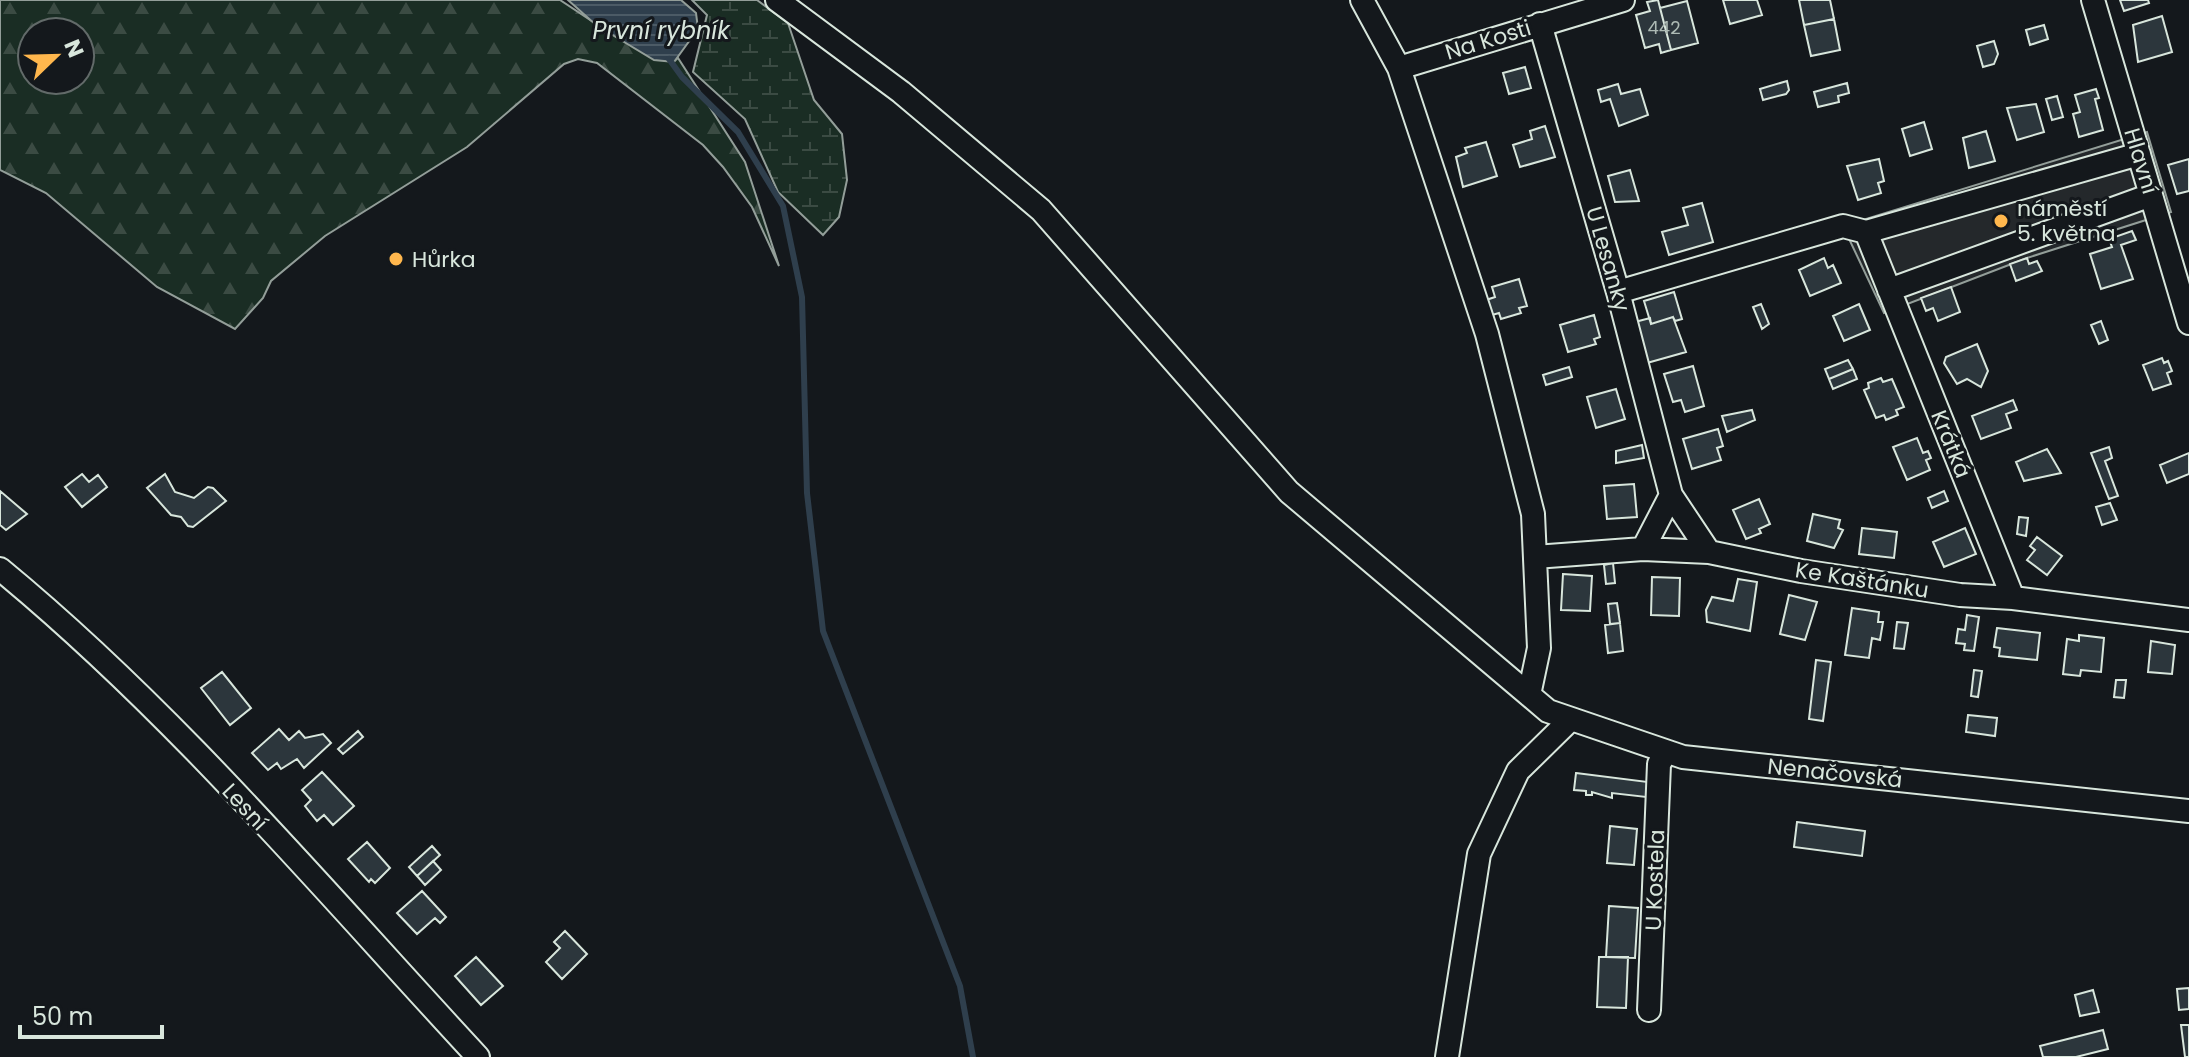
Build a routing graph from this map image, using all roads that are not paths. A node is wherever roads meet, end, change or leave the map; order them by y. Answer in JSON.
{"nodes":[{"id":1,"x":777,"y":0,"type":"edge"},
{"id":2,"x":1362,"y":0,"type":"edge"},
{"id":3,"x":1623,"y":0,"type":"edge"},
{"id":4,"x":2093,"y":0,"type":"edge"},
{"id":5,"x":1540,"y":24,"type":"junction"},
{"id":6,"x":1399,"y":68,"type":"junction"},
{"id":7,"x":2139,"y":154,"type":"junction"},
{"id":8,"x":2151,"y":195,"type":"junction"},
{"id":9,"x":1866,"y":232,"type":"junction"},
{"id":10,"x":1889,"y":290,"type":"junction"},
{"id":11,"x":1618,"y":292,"type":"junction"},
{"id":12,"x":2189,"y":323,"type":"edge"},
{"id":13,"x":1671,"y":495,"type":"junction"},
{"id":14,"x":1643,"y":549,"type":"junction"},
{"id":15,"x":1709,"y":552,"type":"junction"},
{"id":16,"x":1535,"y":557,"type":"junction"},
{"id":17,"x":0,"y":569,"type":"edge"},
{"id":18,"x":2013,"y":598,"type":"junction"},
{"id":19,"x":2189,"y":620,"type":"edge"},
{"id":20,"x":1529,"y":695,"type":"junction"},
{"id":21,"x":1570,"y":720,"type":"junction"},
{"id":22,"x":1666,"y":752,"type":"junction"},
{"id":23,"x":2189,"y":811,"type":"edge"},
{"id":24,"x":1649,"y":1010,"type":"dead end"},
{"id":25,"x":478,"y":1057,"type":"edge"},
{"id":26,"x":1447,"y":1057,"type":"edge"}],
"edges":[{"from":1,"to":20,"type":"street","name":"Nenačovská"},
{"from":2,"to":6,"type":"street"},
{"from":3,"to":5,"type":"street","name":"Na Kosti"},
{"from":4,"to":7,"type":"street","name":"Hlavní"},
{"from":5,"to":6,"type":"street","name":"Na Kosti"},
{"from":5,"to":11,"type":"street","name":"U Lesanky"},
{"from":6,"to":16,"type":"street"},
{"from":7,"to":8,"type":"street","name":"Hlavní"},
{"from":7,"to":9,"type":"street"},
{"from":8,"to":10,"type":"street"},
{"from":8,"to":12,"type":"street","name":"Hlavní"},
{"from":9,"to":10,"type":"street"},
{"from":9,"to":11,"type":"street"},
{"from":10,"to":18,"type":"street","name":"Krátká"},
{"from":11,"to":13,"type":"street","name":"U Lesanky"},
{"from":13,"to":14,"type":"street"},
{"from":13,"to":15,"type":"street","name":"U Lesanky"},
{"from":14,"to":15,"type":"street","name":"Ke Kaštánku"},
{"from":14,"to":16,"type":"street","name":"Ke Kaštánku"},
{"from":15,"to":18,"type":"street","name":"Ke Kaštánku"},
{"from":16,"to":20,"type":"street"},
{"from":17,"to":25,"type":"street","name":"Lesní"},
{"from":18,"to":19,"type":"street","name":"Ke Kaštánku"},
{"from":20,"to":21,"type":"street","name":"Nenačovská"},
{"from":21,"to":22,"type":"street","name":"Nenačovská"},
{"from":21,"to":26,"type":"street"},
{"from":22,"to":23,"type":"street","name":"Nenačovská"},
{"from":22,"to":24,"type":"street","name":"U Kostela"}]}
